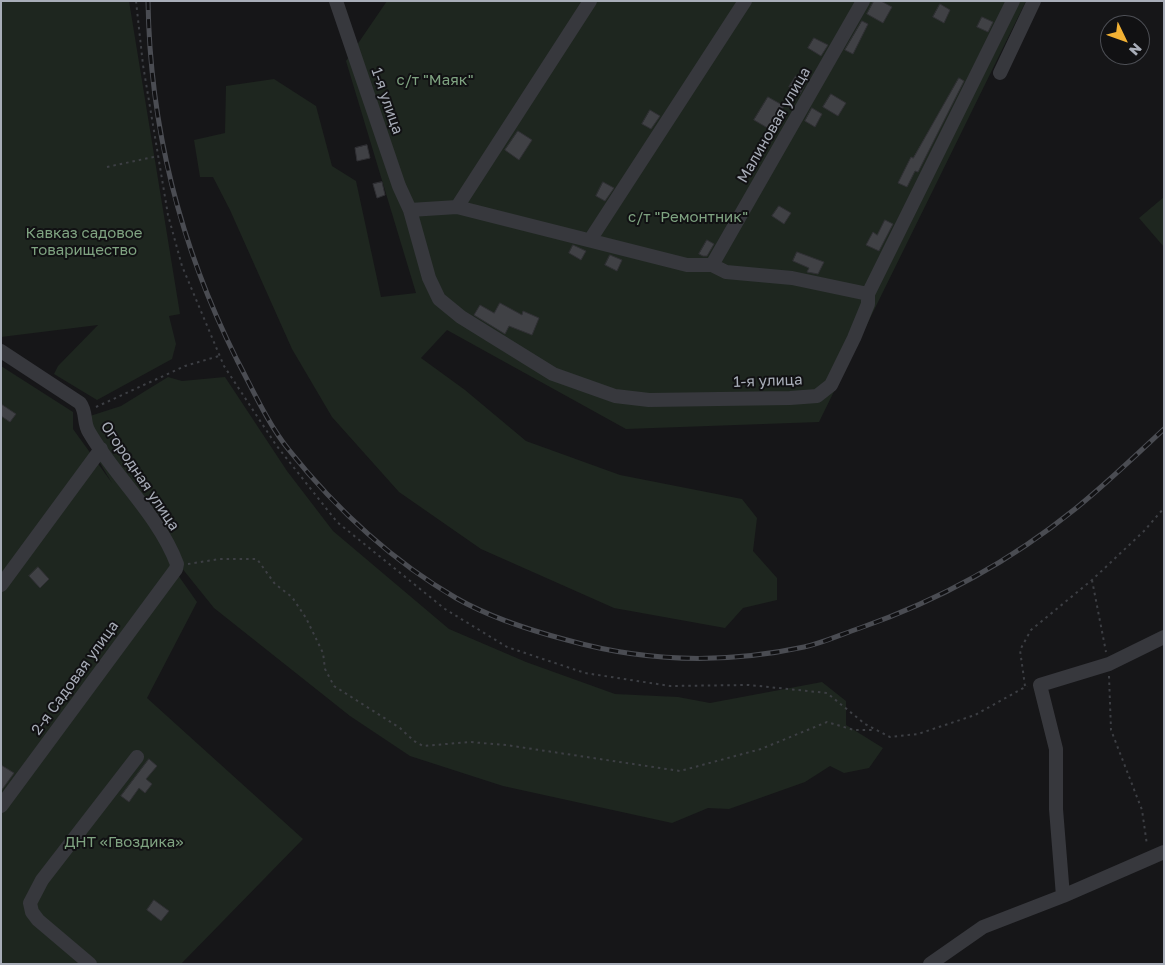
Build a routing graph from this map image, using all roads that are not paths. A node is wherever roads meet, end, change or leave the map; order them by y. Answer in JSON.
{"nodes":[{"id":1,"x":336,"y":1,"type":"edge"},
{"id":2,"x":590,"y":1,"type":"edge"},
{"id":3,"x":745,"y":1,"type":"edge"},
{"id":4,"x":863,"y":1,"type":"edge"},
{"id":5,"x":1013,"y":1,"type":"edge"},
{"id":6,"x":1034,"y":1,"type":"edge"},
{"id":7,"x":994,"y":41,"type":"junction"},
{"id":8,"x":1011,"y":49,"type":"junction"},
{"id":9,"x":1000,"y":73,"type":"dead end"},
{"id":10,"x":457,"y":207,"type":"junction"},
{"id":11,"x":410,"y":210,"type":"junction"},
{"id":12,"x":590,"y":240,"type":"junction"},
{"id":13,"x":712,"y":265,"type":"junction"},
{"id":14,"x":868,"y":294,"type":"junction"},
{"id":15,"x":1,"y":351,"type":"edge"},
{"id":16,"x":101,"y":449,"type":"junction"},
{"id":17,"x":176,"y":569,"type":"joint"},
{"id":18,"x":1,"y":585,"type":"edge"},
{"id":19,"x":1164,"y":637,"type":"edge"},
{"id":20,"x":137,"y":757,"type":"dead end"},
{"id":21,"x":1,"y":806,"type":"edge"},
{"id":22,"x":1164,"y":852,"type":"edge"},
{"id":23,"x":1063,"y":896,"type":"junction"},
{"id":24,"x":90,"y":964,"type":"edge"},
{"id":25,"x":930,"y":964,"type":"edge"}],
"edges":[{"from":1,"to":11,"type":"street","name":"1-я улица"},
{"from":2,"to":10,"type":"street"},
{"from":3,"to":12,"type":"street"},
{"from":4,"to":13,"type":"street","name":"Малиновая улица"},
{"from":5,"to":7,"type":"street"},
{"from":6,"to":8,"type":"street"},
{"from":7,"to":8,"type":"street"},
{"from":7,"to":14,"type":"street"},
{"from":8,"to":9,"type":"street"},
{"from":10,"to":11,"type":"street"},
{"from":10,"to":12,"type":"street"},
{"from":11,"to":14,"type":"street","name":"1-я улица"},
{"from":12,"to":13,"type":"street"},
{"from":13,"to":14,"type":"street"},
{"from":15,"to":16,"type":"street","name":"Огородная улица"},
{"from":16,"to":17,"type":"street","name":"Огородная улица"},
{"from":16,"to":18,"type":"street"},
{"from":17,"to":21,"type":"street","name":"2-я Садовая улица"},
{"from":19,"to":23,"type":"street"},
{"from":20,"to":24,"type":"street"},
{"from":22,"to":23,"type":"street"},
{"from":23,"to":25,"type":"street"}]}
